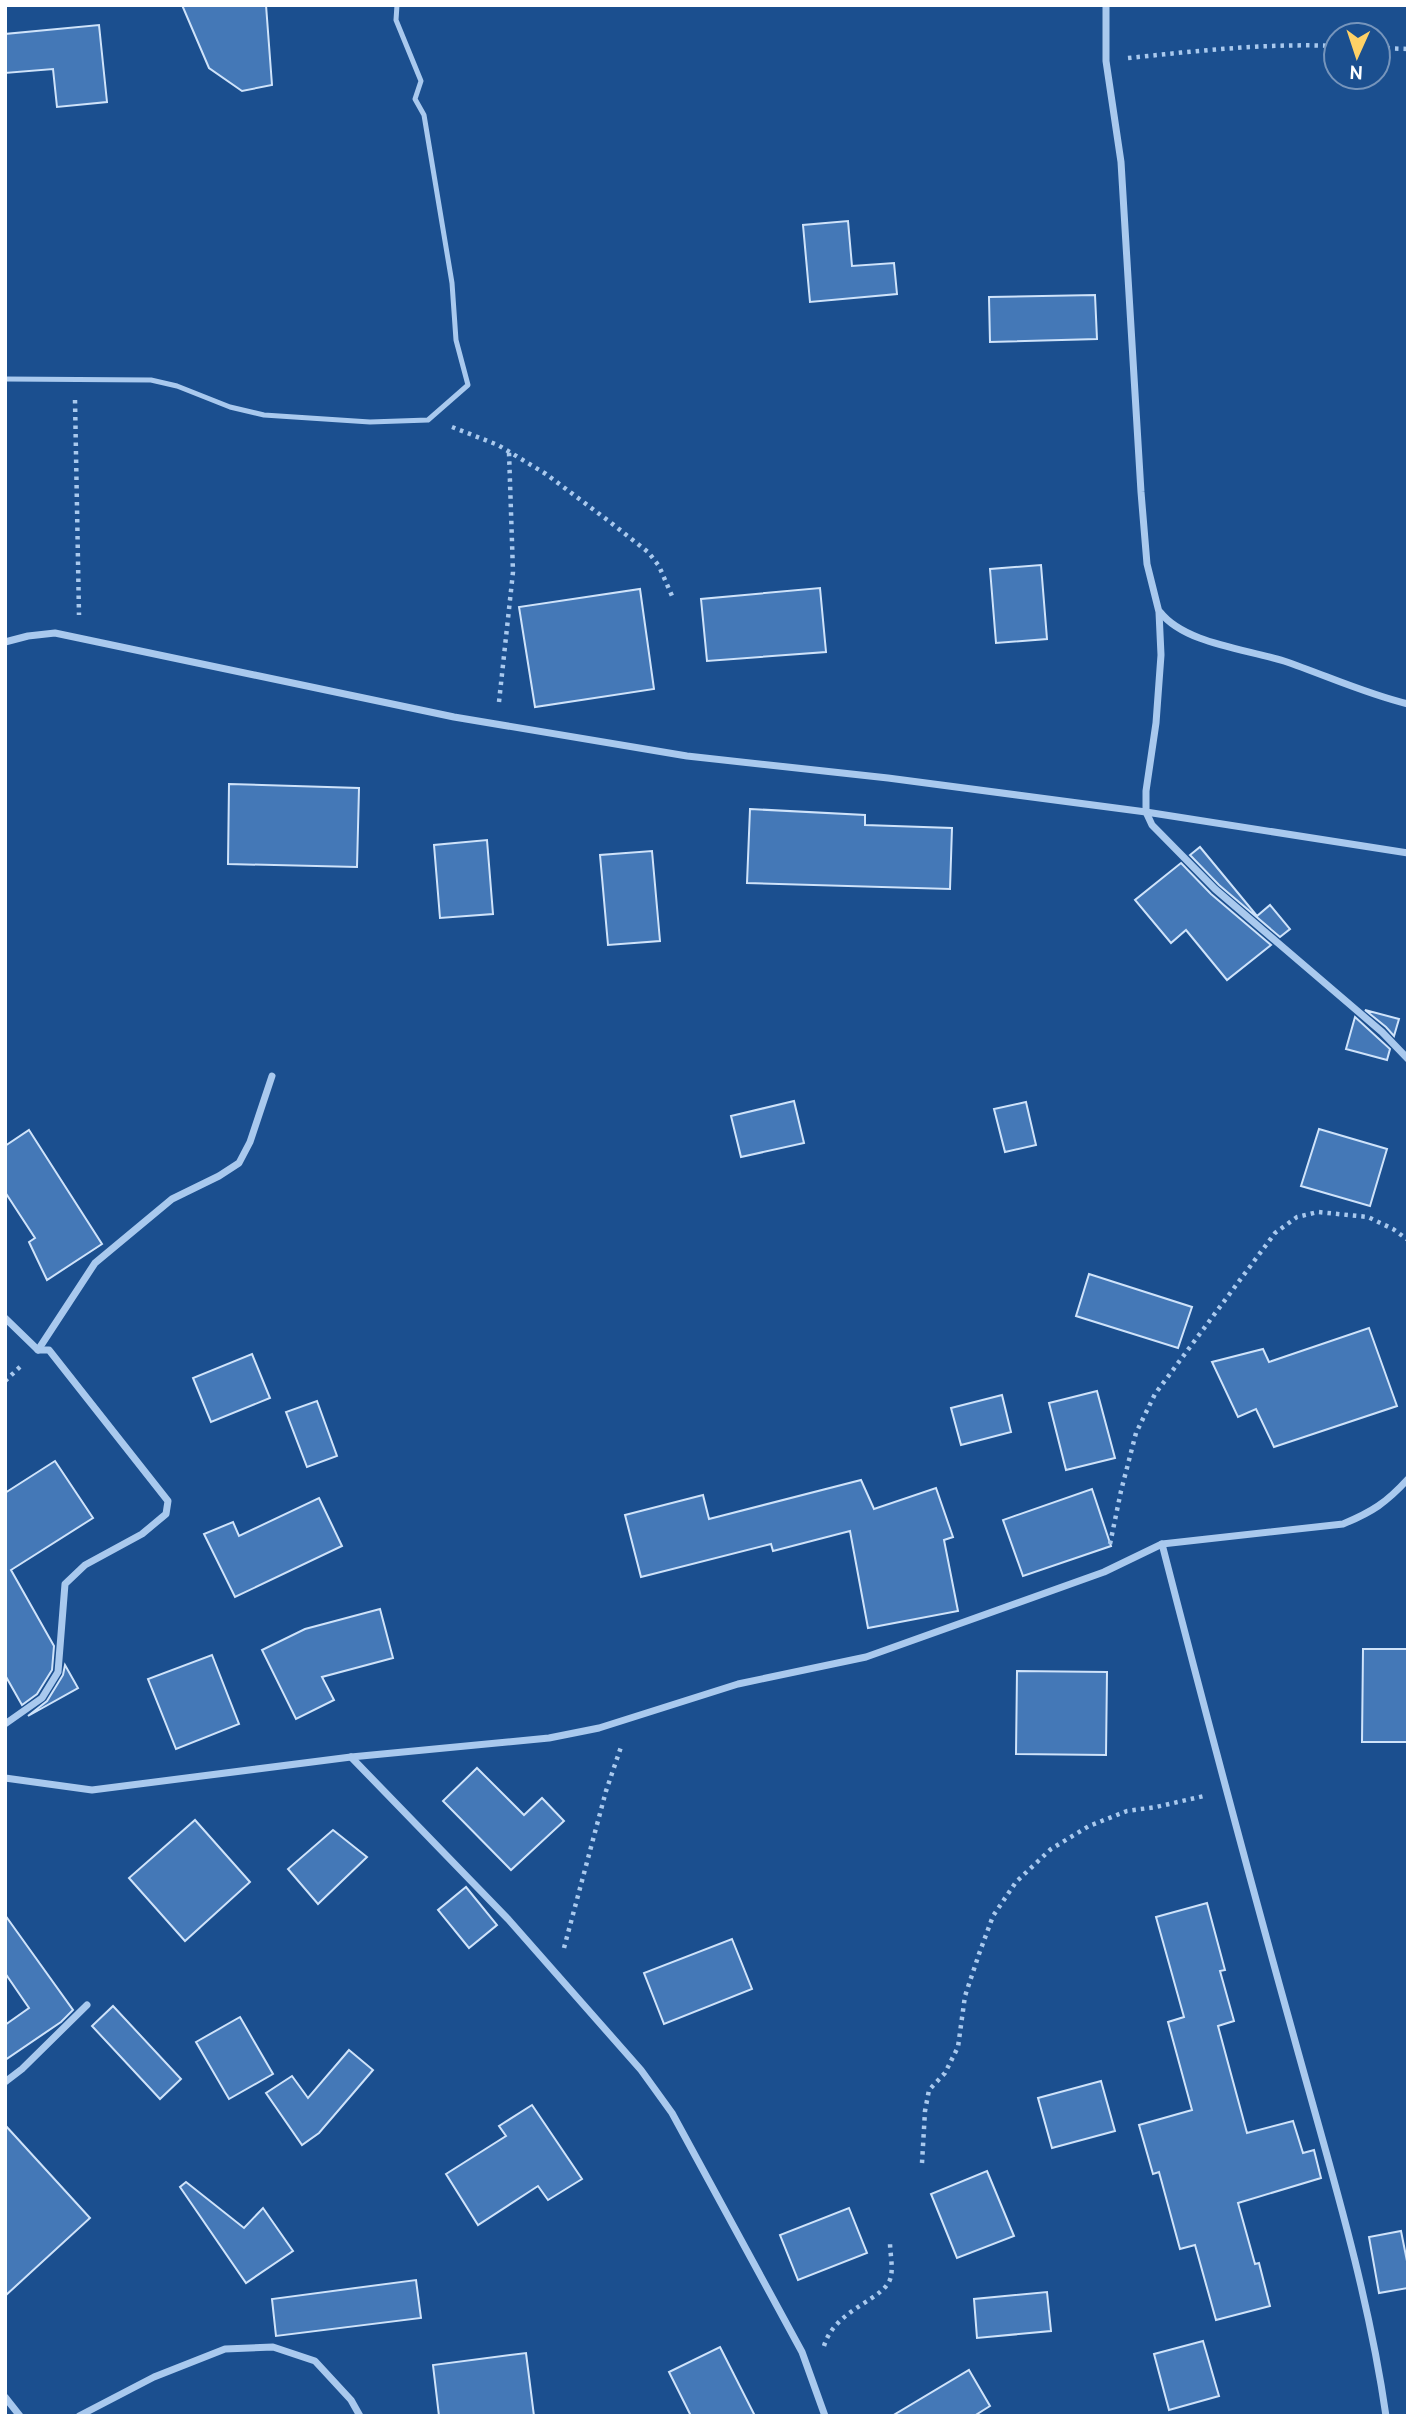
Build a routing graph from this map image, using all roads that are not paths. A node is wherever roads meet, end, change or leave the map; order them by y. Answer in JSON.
{"nodes":[{"id":1,"x":397,"y":5,"type":"edge"},
{"id":2,"x":1106,"y":5,"type":"edge"},
{"id":3,"x":5,"y":379,"type":"edge"},
{"id":4,"x":1159,"y":612,"type":"junction"},
{"id":5,"x":5,"y":642,"type":"edge"},
{"id":6,"x":1408,"y":704,"type":"edge"},
{"id":7,"x":1146,"y":812,"type":"junction"},
{"id":8,"x":1408,"y":853,"type":"edge"},
{"id":9,"x":1408,"y":1059,"type":"edge"},
{"id":10,"x":272,"y":1076,"type":"dead end"},
{"id":11,"x":5,"y":1318,"type":"edge"},
{"id":12,"x":38,"y":1350,"type":"junction"},
{"id":13,"x":1408,"y":1479,"type":"edge"},
{"id":14,"x":1162,"y":1544,"type":"junction"},
{"id":15,"x":5,"y":1724,"type":"edge"},
{"id":16,"x":351,"y":1757,"type":"junction"},
{"id":17,"x":5,"y":1778,"type":"edge"},
{"id":18,"x":87,"y":2005,"type":"dead end"},
{"id":19,"x":5,"y":2082,"type":"edge"},
{"id":20,"x":5,"y":2397,"type":"edge"},
{"id":21,"x":20,"y":2416,"type":"edge"},
{"id":22,"x":79,"y":2416,"type":"edge"},
{"id":23,"x":360,"y":2416,"type":"edge"},
{"id":24,"x":825,"y":2416,"type":"edge"},
{"id":25,"x":1386,"y":2416,"type":"edge"}],
"edges":[{"from":1,"to":3,"type":"lane"},
{"from":2,"to":4,"type":"street"},
{"from":4,"to":6,"type":"street"},
{"from":4,"to":7,"type":"street"},
{"from":5,"to":7,"type":"street"},
{"from":7,"to":8,"type":"street"},
{"from":7,"to":9,"type":"street"},
{"from":10,"to":12,"type":"street"},
{"from":11,"to":12,"type":"street"},
{"from":12,"to":15,"type":"street"},
{"from":13,"to":14,"type":"street"},
{"from":14,"to":16,"type":"street"},
{"from":14,"to":25,"type":"street"},
{"from":16,"to":17,"type":"street"},
{"from":16,"to":24,"type":"street"},
{"from":18,"to":19,"type":"street"},
{"from":20,"to":21,"type":"street"},
{"from":22,"to":23,"type":"street"}]}
